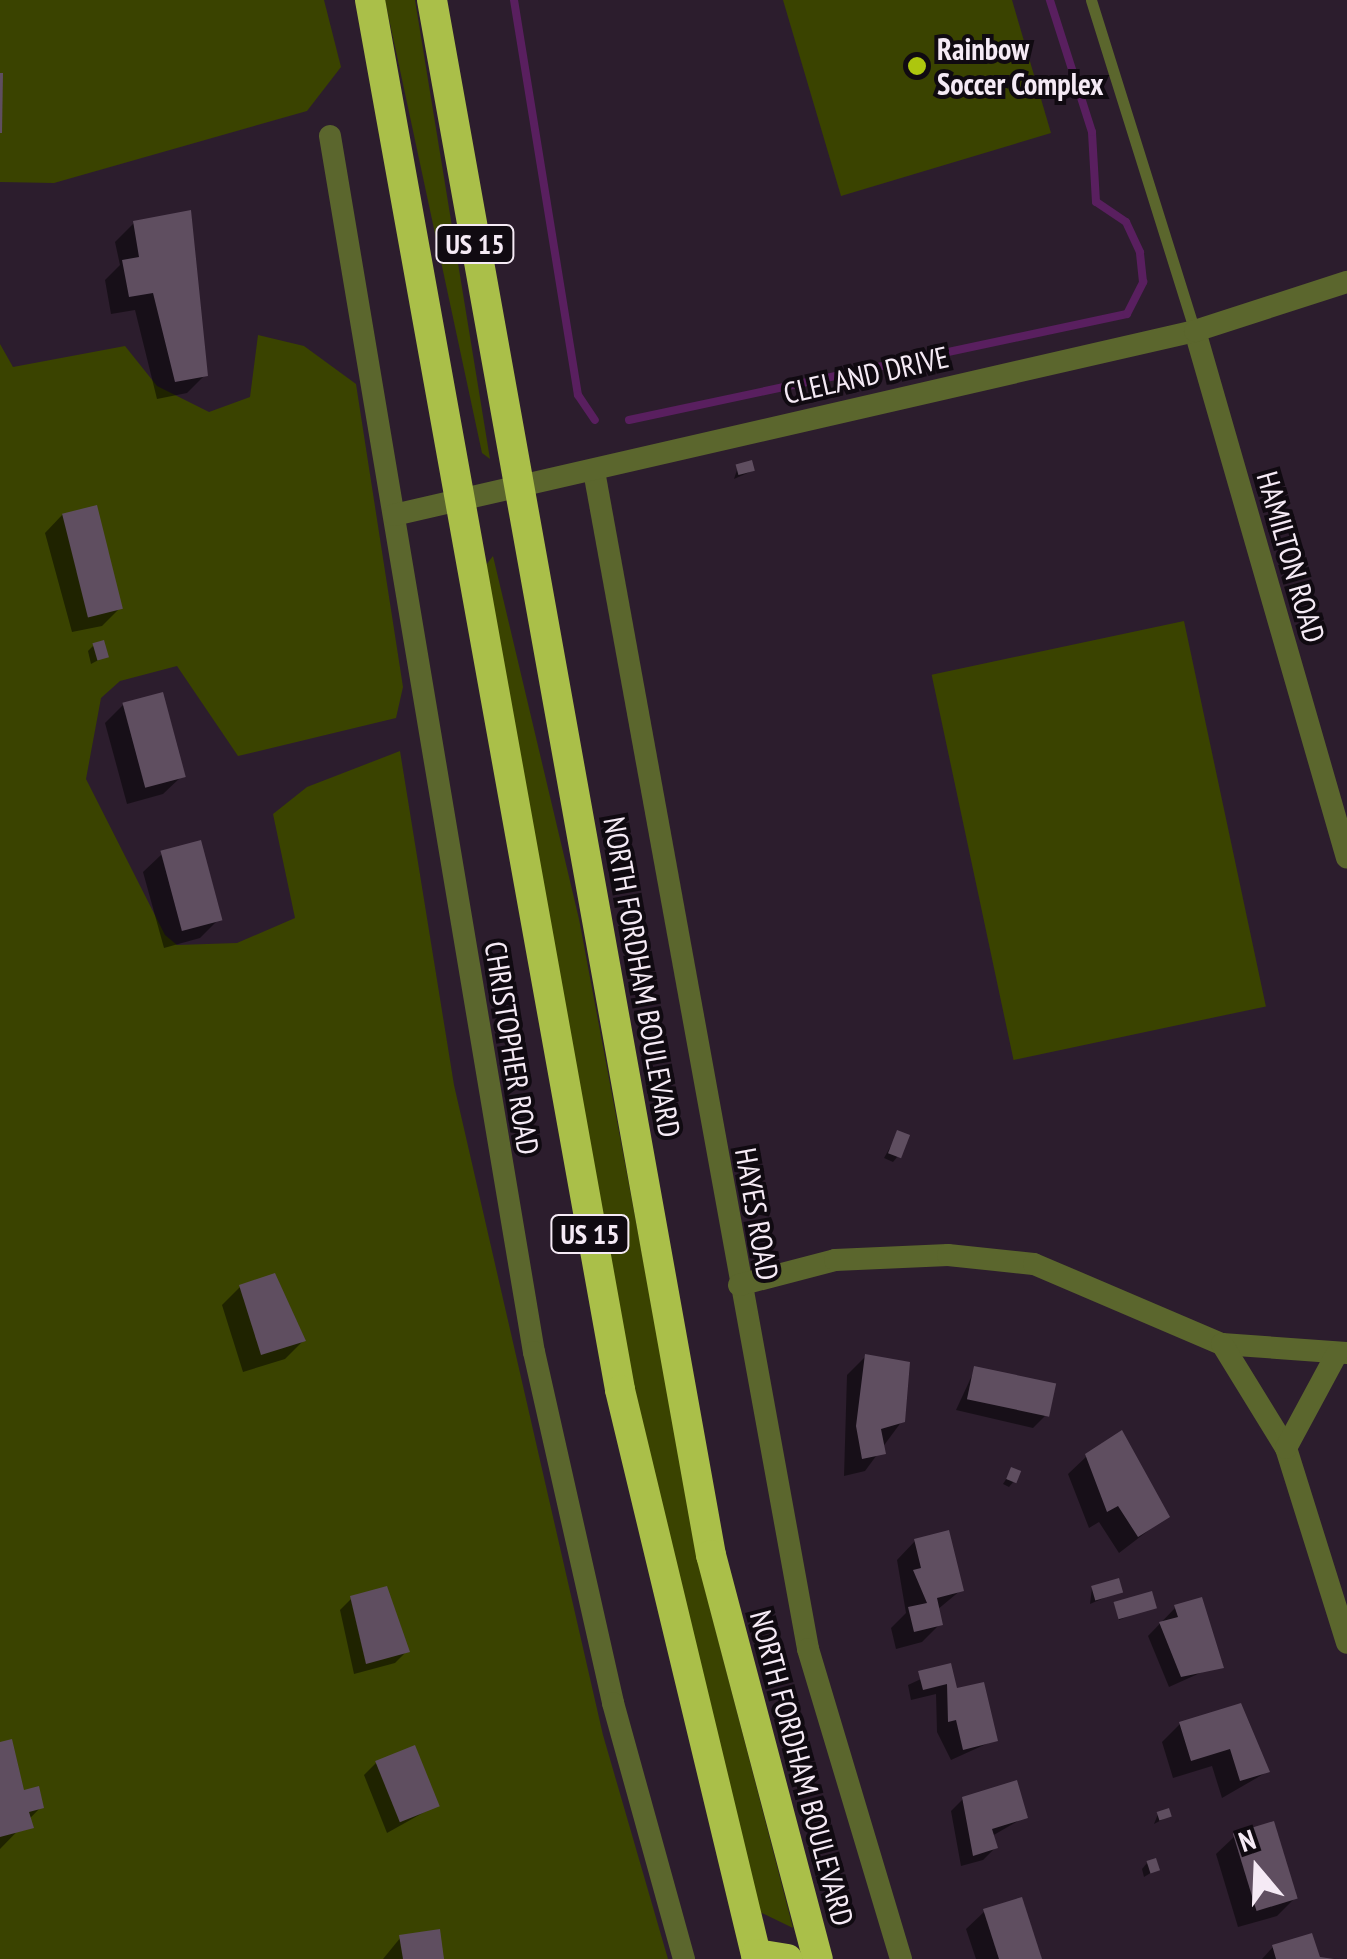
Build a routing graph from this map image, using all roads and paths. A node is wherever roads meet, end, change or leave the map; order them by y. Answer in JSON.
{"nodes":[{"id":1,"x":370,"y":0,"type":"edge"},
{"id":2,"x":432,"y":0,"type":"edge"},
{"id":3,"x":1091,"y":0,"type":"edge"},
{"id":4,"x":330,"y":136,"type":"dead end"},
{"id":5,"x":1347,"y":282,"type":"edge"},
{"id":6,"x":1195,"y":331,"type":"junction"},
{"id":7,"x":594,"y":471,"type":"junction"},
{"id":8,"x":519,"y":487,"type":"junction"},
{"id":9,"x":460,"y":501,"type":"junction"},
{"id":10,"x":394,"y":515,"type":"junction"},
{"id":11,"x":1347,"y":858,"type":"edge"},
{"id":12,"x":739,"y":1285,"type":"junction"},
{"id":13,"x":1222,"y":1344,"type":"junction"},
{"id":14,"x":1342,"y":1354,"type":"edge"},
{"id":15,"x":1286,"y":1448,"type":"junction"},
{"id":16,"x":1347,"y":1643,"type":"edge"},
{"id":17,"x":756,"y":1957,"type":"edge"},
{"id":18,"x":684,"y":1959,"type":"edge"},
{"id":19,"x":788,"y":1959,"type":"edge"},
{"id":20,"x":818,"y":1959,"type":"edge"},
{"id":21,"x":901,"y":1959,"type":"edge"}],
"edges":[{"from":1,"to":9,"type":"highway","number":"US 15"},
{"from":2,"to":8,"type":"highway","name":"NORTH FORDHAM BOULEVARD","number":"US 15"},
{"from":3,"to":6,"type":"lane"},
{"from":4,"to":10,"type":"street","name":"CHRISTOPHER ROAD"},
{"from":5,"to":6,"type":"street","name":"CLELAND DRIVE"},
{"from":6,"to":7,"type":"street","name":"CLELAND DRIVE"},
{"from":6,"to":11,"type":"street","name":"HAMILTON ROAD"},
{"from":7,"to":8,"type":"street","name":"CLELAND DRIVE"},
{"from":7,"to":12,"type":"street","name":"HAYES ROAD"},
{"from":8,"to":9,"type":"street","name":"CLELAND DRIVE"},
{"from":8,"to":20,"type":"highway","name":"NORTH FORDHAM BOULEVARD","number":"US 15"},
{"from":9,"to":10,"type":"street","name":"CLELAND DRIVE"},
{"from":9,"to":17,"type":"highway","number":"US 15"},
{"from":10,"to":18,"type":"street","name":"CHRISTOPHER ROAD"},
{"from":12,"to":13,"type":"street"},
{"from":12,"to":21,"type":"street","name":"HAYES ROAD"},
{"from":13,"to":14,"type":"street"},
{"from":13,"to":15,"type":"street"},
{"from":14,"to":15,"type":"street"},
{"from":15,"to":16,"type":"street"},
{"from":17,"to":19,"type":"highway"}]}
